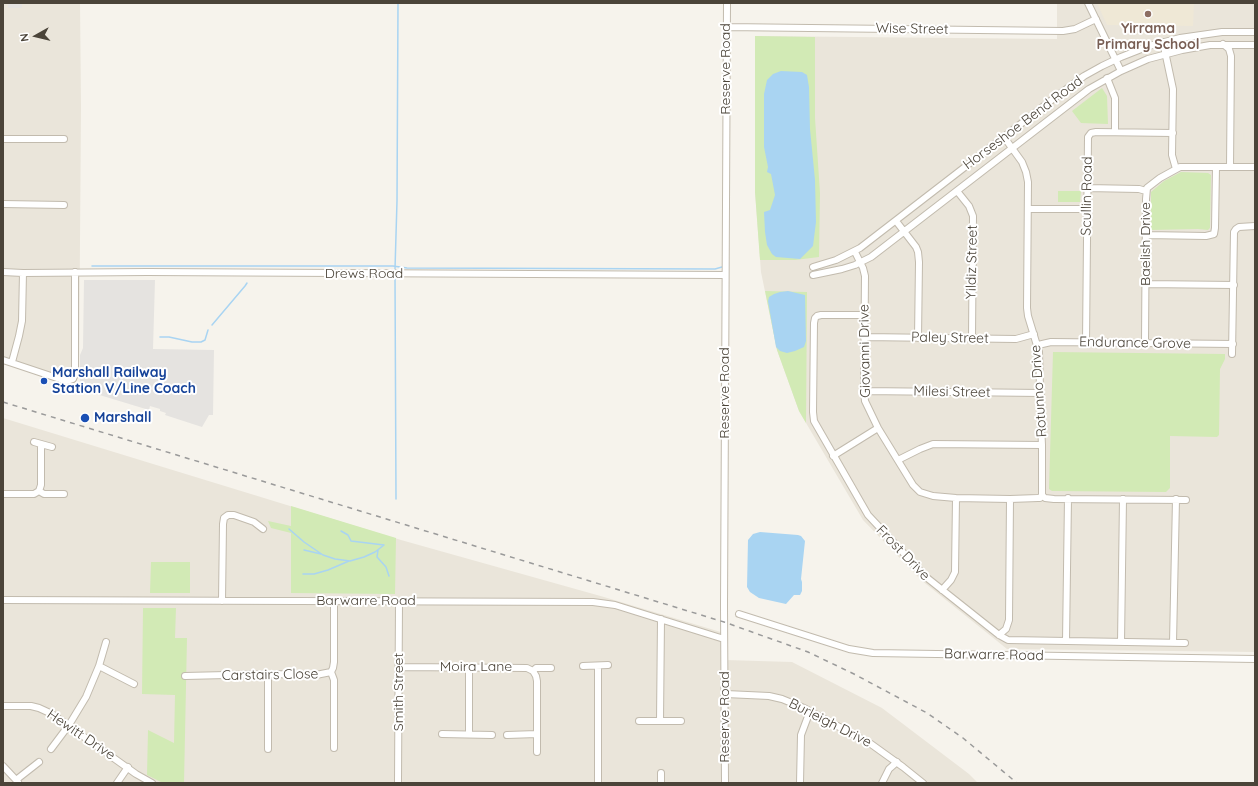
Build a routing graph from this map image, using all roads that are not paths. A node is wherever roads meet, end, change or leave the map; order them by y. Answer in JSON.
{"nodes":[{"id":1,"x":727,"y":3,"type":"edge"},
{"id":2,"x":1088,"y":3,"type":"edge"},
{"id":3,"x":1096,"y":20,"type":"junction"},
{"id":4,"x":726,"y":27,"type":"junction"},
{"id":5,"x":1255,"y":28,"type":"edge"},
{"id":6,"x":1222,"y":32,"type":"junction"},
{"id":7,"x":1255,"y":32,"type":"edge"},
{"id":8,"x":1163,"y":42,"type":"junction"},
{"id":9,"x":1223,"y":44,"type":"junction"},
{"id":10,"x":1239,"y":44,"type":"junction"},
{"id":11,"x":1255,"y":45,"type":"edge"},
{"id":12,"x":1166,"y":54,"type":"junction"},
{"id":13,"x":1231,"y":56,"type":"junction"},
{"id":14,"x":1115,"y":59,"type":"junction"},
{"id":15,"x":1121,"y":71,"type":"junction"},
{"id":16,"x":1107,"y":78,"type":"junction"},
{"id":17,"x":1115,"y":132,"type":"junction"},
{"id":18,"x":1173,"y":133,"type":"junction"},
{"id":19,"x":1004,"y":137,"type":"junction"},
{"id":20,"x":3,"y":139,"type":"edge"},
{"id":21,"x":64,"y":139,"type":"dead end"},
{"id":22,"x":1012,"y":147,"type":"junction"},
{"id":23,"x":1216,"y":167,"type":"junction"},
{"id":24,"x":1230,"y":167,"type":"junction"},
{"id":25,"x":1255,"y":167,"type":"edge"},
{"id":26,"x":1176,"y":169,"type":"junction"},
{"id":27,"x":1087,"y":188,"type":"junction"},
{"id":28,"x":957,"y":191,"type":"junction"},
{"id":29,"x":1146,"y":191,"type":"junction"},
{"id":30,"x":3,"y":204,"type":"edge"},
{"id":31,"x":64,"y":205,"type":"dead end"},
{"id":32,"x":1028,"y":209,"type":"junction"},
{"id":33,"x":1087,"y":209,"type":"junction"},
{"id":34,"x":896,"y":221,"type":"junction"},
{"id":35,"x":1255,"y":226,"type":"edge"},
{"id":36,"x":904,"y":231,"type":"junction"},
{"id":37,"x":1146,"y":235,"type":"junction"},
{"id":38,"x":855,"y":252,"type":"junction"},
{"id":39,"x":860,"y":262,"type":"junction"},
{"id":40,"x":813,"y":267,"type":"dead end"},
{"id":41,"x":3,"y":272,"type":"edge"},
{"id":42,"x":75,"y":272,"type":"junction"},
{"id":43,"x":23,"y":273,"type":"junction"},
{"id":44,"x":725,"y":275,"type":"junction"},
{"id":45,"x":813,"y":275,"type":"dead end"},
{"id":46,"x":1145,"y":284,"type":"junction"},
{"id":47,"x":1234,"y":285,"type":"junction"},
{"id":48,"x":865,"y":315,"type":"junction"},
{"id":49,"x":1034,"y":334,"type":"junction"},
{"id":50,"x":864,"y":337,"type":"junction"},
{"id":51,"x":918,"y":338,"type":"junction"},
{"id":52,"x":972,"y":338,"type":"junction"},
{"id":53,"x":1086,"y":342,"type":"junction"},
{"id":54,"x":1144,"y":342,"type":"junction"},
{"id":55,"x":1233,"y":344,"type":"junction"},
{"id":56,"x":1038,"y":345,"type":"junction"},
{"id":57,"x":1232,"y":354,"type":"dead end"},
{"id":58,"x":3,"y":360,"type":"edge"},
{"id":59,"x":12,"y":362,"type":"junction"},
{"id":60,"x":864,"y":390,"type":"junction"},
{"id":61,"x":1040,"y":393,"type":"junction"},
{"id":62,"x":878,"y":428,"type":"junction"},
{"id":63,"x":34,"y":442,"type":"dead end"},
{"id":64,"x":42,"y":444,"type":"junction"},
{"id":65,"x":1042,"y":445,"type":"junction"},
{"id":66,"x":52,"y":447,"type":"dead end"},
{"id":67,"x":834,"y":456,"type":"junction"},
{"id":68,"x":898,"y":460,"type":"junction"},
{"id":69,"x":39,"y":491,"type":"junction"},
{"id":70,"x":3,"y":494,"type":"edge"},
{"id":71,"x":64,"y":494,"type":"dead end"},
{"id":72,"x":1042,"y":495,"type":"junction"},
{"id":73,"x":956,"y":498,"type":"junction"},
{"id":74,"x":1068,"y":498,"type":"junction"},
{"id":75,"x":1010,"y":499,"type":"junction"},
{"id":76,"x":1123,"y":499,"type":"junction"},
{"id":77,"x":1176,"y":499,"type":"junction"},
{"id":78,"x":1186,"y":500,"type":"dead end"},
{"id":79,"x":263,"y":529,"type":"dead end"},
{"id":80,"x":942,"y":590,"type":"junction"},
{"id":81,"x":3,"y":600,"type":"edge"},
{"id":82,"x":222,"y":601,"type":"junction"},
{"id":83,"x":334,"y":602,"type":"junction"},
{"id":84,"x":399,"y":602,"type":"junction"},
{"id":85,"x":739,"y":614,"type":"dead end"},
{"id":86,"x":661,"y":619,"type":"junction"},
{"id":87,"x":999,"y":635,"type":"junction"},
{"id":88,"x":724,"y":639,"type":"junction"},
{"id":89,"x":1066,"y":641,"type":"junction"},
{"id":90,"x":106,"y":642,"type":"dead end"},
{"id":91,"x":1121,"y":642,"type":"junction"},
{"id":92,"x":1173,"y":643,"type":"junction"},
{"id":93,"x":1185,"y":643,"type":"dead end"},
{"id":94,"x":1255,"y":660,"type":"edge"},
{"id":95,"x":99,"y":666,"type":"junction"},
{"id":96,"x":583,"y":666,"type":"dead end"},
{"id":97,"x":598,"y":666,"type":"junction"},
{"id":98,"x":608,"y":666,"type":"dead end"},
{"id":99,"x":399,"y":667,"type":"junction"},
{"id":100,"x":469,"y":667,"type":"junction"},
{"id":101,"x":551,"y":668,"type":"dead end"},
{"id":102,"x":533,"y":671,"type":"junction"},
{"id":103,"x":330,"y":672,"type":"junction"},
{"id":104,"x":268,"y":674,"type":"junction"},
{"id":105,"x":185,"y":676,"type":"dead end"},
{"id":106,"x":134,"y":684,"type":"dead end"},
{"id":107,"x":726,"y":694,"type":"junction"},
{"id":108,"x":3,"y":706,"type":"edge"},
{"id":109,"x":810,"y":711,"type":"junction"},
{"id":110,"x":681,"y":720,"type":"dead end"},
{"id":111,"x":639,"y":721,"type":"dead end"},
{"id":112,"x":660,"y":721,"type":"junction"},
{"id":113,"x":69,"y":725,"type":"junction"},
{"id":114,"x":442,"y":734,"type":"dead end"},
{"id":115,"x":469,"y":734,"type":"junction"},
{"id":116,"x":537,"y":734,"type":"junction"},
{"id":117,"x":492,"y":735,"type":"dead end"},
{"id":118,"x":507,"y":735,"type":"dead end"},
{"id":119,"x":334,"y":748,"type":"dead end"},
{"id":120,"x":51,"y":749,"type":"dead end"},
{"id":121,"x":268,"y":750,"type":"dead end"},
{"id":122,"x":537,"y":752,"type":"dead end"},
{"id":123,"x":40,"y":762,"type":"dead end"},
{"id":124,"x":897,"y":762,"type":"junction"},
{"id":125,"x":3,"y":766,"type":"edge"},
{"id":126,"x":128,"y":767,"type":"junction"},
{"id":127,"x":661,"y":773,"type":"dead end"},
{"id":128,"x":17,"y":782,"type":"edge"},
{"id":129,"x":117,"y":783,"type":"edge"},
{"id":130,"x":152,"y":783,"type":"edge"},
{"id":131,"x":398,"y":783,"type":"edge"},
{"id":132,"x":598,"y":783,"type":"edge"},
{"id":133,"x":661,"y":783,"type":"edge"},
{"id":134,"x":725,"y":783,"type":"edge"},
{"id":135,"x":800,"y":783,"type":"edge"},
{"id":136,"x":882,"y":783,"type":"edge"},
{"id":137,"x":923,"y":783,"type":"edge"}],
"edges":[{"from":1,"to":4,"type":"street","name":"Reserve Road"},
{"from":2,"to":3,"type":"street"},
{"from":3,"to":4,"type":"street","name":"Wise Street"},
{"from":3,"to":14,"type":"street"},
{"from":4,"to":44,"type":"street","name":"Reserve Road"},
{"from":5,"to":6,"type":"street"},
{"from":6,"to":7,"type":"street","name":"Horseshoe Bend Road"},
{"from":6,"to":8,"type":"street","name":"Horseshoe Bend Road"},
{"from":8,"to":12,"type":"street"},
{"from":8,"to":14,"type":"street","name":"Horseshoe Bend Road"},
{"from":9,"to":10,"type":"street","name":"Horseshoe Bend Road"},
{"from":9,"to":12,"type":"street","name":"Horseshoe Bend Road"},
{"from":9,"to":13,"type":"street"},
{"from":10,"to":11,"type":"street","name":"Horseshoe Bend Road"},
{"from":10,"to":13,"type":"street"},
{"from":12,"to":15,"type":"street","name":"Horseshoe Bend Road"},
{"from":12,"to":18,"type":"street"},
{"from":13,"to":24,"type":"street"},
{"from":14,"to":15,"type":"street"},
{"from":14,"to":19,"type":"street","name":"Horseshoe Bend Road"},
{"from":15,"to":16,"type":"street","name":"Horseshoe Bend Road"},
{"from":16,"to":17,"type":"street"},
{"from":16,"to":22,"type":"street","name":"Horseshoe Bend Road"},
{"from":17,"to":18,"type":"street","name":"Scullin Road"},
{"from":17,"to":27,"type":"street","name":"Scullin Road"},
{"from":18,"to":26,"type":"street"},
{"from":19,"to":22,"type":"street","name":"Rotunno Drive"},
{"from":19,"to":34,"type":"street","name":"Horseshoe Bend Road"},
{"from":20,"to":21,"type":"street"},
{"from":22,"to":28,"type":"street","name":"Horseshoe Bend Road"},
{"from":22,"to":32,"type":"street","name":"Rotunno Drive"},
{"from":23,"to":24,"type":"street","name":"Baelish Drive"},
{"from":23,"to":26,"type":"street","name":"Baelish Drive"},
{"from":23,"to":37,"type":"street"},
{"from":24,"to":25,"type":"street","name":"Baelish Drive"},
{"from":26,"to":29,"type":"street","name":"Baelish Drive"},
{"from":27,"to":29,"type":"street"},
{"from":27,"to":33,"type":"street","name":"Scullin Road"},
{"from":28,"to":36,"type":"street","name":"Horseshoe Bend Road"},
{"from":28,"to":52,"type":"street","name":"Yildiz Street"},
{"from":29,"to":37,"type":"street","name":"Baelish Drive"},
{"from":30,"to":31,"type":"street"},
{"from":32,"to":33,"type":"street"},
{"from":32,"to":49,"type":"street","name":"Rotunno Drive"},
{"from":33,"to":53,"type":"street","name":"Scullin Road"},
{"from":34,"to":36,"type":"street"},
{"from":34,"to":38,"type":"street","name":"Horseshoe Bend Road"},
{"from":35,"to":47,"type":"street"},
{"from":36,"to":39,"type":"street","name":"Horseshoe Bend Road"},
{"from":36,"to":51,"type":"street"},
{"from":37,"to":46,"type":"street","name":"Baelish Drive"},
{"from":38,"to":39,"type":"street","name":"Giovanni Drive"},
{"from":38,"to":40,"type":"street","name":"Horseshoe Bend Road"},
{"from":39,"to":45,"type":"street","name":"Horseshoe Bend Road"},
{"from":39,"to":48,"type":"street","name":"Giovanni Drive"},
{"from":41,"to":43,"type":"street","name":"Drews Road"},
{"from":42,"to":43,"type":"street","name":"Drews Road"},
{"from":42,"to":44,"type":"street","name":"Drews Road"},
{"from":42,"to":59,"type":"street"},
{"from":43,"to":59,"type":"street"},
{"from":44,"to":88,"type":"street","name":"Reserve Road"},
{"from":46,"to":47,"type":"street"},
{"from":46,"to":54,"type":"street","name":"Baelish Drive"},
{"from":47,"to":55,"type":"street"},
{"from":48,"to":50,"type":"street","name":"Giovanni Drive"},
{"from":48,"to":67,"type":"street","name":"Frost Drive"},
{"from":49,"to":52,"type":"street","name":"Paley Street"},
{"from":49,"to":56,"type":"street","name":"Rotunno Drive"},
{"from":50,"to":51,"type":"street","name":"Paley Street"},
{"from":50,"to":60,"type":"street","name":"Giovanni Drive"},
{"from":51,"to":52,"type":"street","name":"Paley Street"},
{"from":53,"to":54,"type":"street","name":"Endurance Grove"},
{"from":53,"to":56,"type":"street","name":"Endurance Grove"},
{"from":54,"to":55,"type":"street","name":"Endurance Grove"},
{"from":55,"to":57,"type":"street"},
{"from":56,"to":61,"type":"street","name":"Rotunno Drive"},
{"from":58,"to":59,"type":"street"},
{"from":60,"to":61,"type":"street","name":"Milesi Street"},
{"from":60,"to":62,"type":"street","name":"Giovanni Drive"},
{"from":61,"to":65,"type":"street","name":"Rotunno Drive"},
{"from":62,"to":67,"type":"street"},
{"from":62,"to":68,"type":"street","name":"Giovanni Drive"},
{"from":63,"to":64,"type":"street"},
{"from":64,"to":66,"type":"street"},
{"from":64,"to":69,"type":"street"},
{"from":65,"to":68,"type":"street"},
{"from":65,"to":72,"type":"street","name":"Rotunno Drive"},
{"from":67,"to":80,"type":"street","name":"Frost Drive"},
{"from":68,"to":73,"type":"street","name":"Giovanni Drive"},
{"from":69,"to":70,"type":"street"},
{"from":69,"to":71,"type":"street"},
{"from":72,"to":74,"type":"street"},
{"from":72,"to":75,"type":"street","name":"Giovanni Drive"},
{"from":73,"to":75,"type":"street","name":"Giovanni Drive"},
{"from":73,"to":80,"type":"street"},
{"from":74,"to":76,"type":"street"},
{"from":74,"to":89,"type":"street"},
{"from":75,"to":87,"type":"street"},
{"from":76,"to":77,"type":"street"},
{"from":76,"to":91,"type":"street"},
{"from":77,"to":78,"type":"street"},
{"from":77,"to":92,"type":"street"},
{"from":79,"to":82,"type":"street"},
{"from":80,"to":87,"type":"street","name":"Frost Drive"},
{"from":81,"to":82,"type":"street","name":"Barwarre Road"},
{"from":82,"to":83,"type":"street","name":"Barwarre Road"},
{"from":83,"to":84,"type":"street","name":"Barwarre Road"},
{"from":83,"to":103,"type":"street","name":"Carstairs Close"},
{"from":84,"to":86,"type":"street","name":"Barwarre Road"},
{"from":84,"to":99,"type":"street","name":"Smith Street"},
{"from":85,"to":94,"type":"street","name":"Barwarre Road"},
{"from":86,"to":88,"type":"street","name":"Barwarre Road"},
{"from":86,"to":112,"type":"street"},
{"from":87,"to":89,"type":"street","name":"Frost Drive"},
{"from":88,"to":107,"type":"street","name":"Reserve Road"},
{"from":89,"to":91,"type":"street","name":"Frost Drive"},
{"from":90,"to":95,"type":"street"},
{"from":91,"to":92,"type":"street","name":"Frost Drive"},
{"from":92,"to":93,"type":"street","name":"Frost Drive"},
{"from":95,"to":106,"type":"street"},
{"from":95,"to":113,"type":"street"},
{"from":96,"to":97,"type":"street"},
{"from":97,"to":98,"type":"street"},
{"from":97,"to":132,"type":"street"},
{"from":99,"to":100,"type":"street","name":"Moira Lane"},
{"from":99,"to":131,"type":"street","name":"Smith Street"},
{"from":100,"to":102,"type":"street","name":"Moira Lane"},
{"from":100,"to":115,"type":"street"},
{"from":101,"to":102,"type":"street","name":"Moira Lane"},
{"from":102,"to":116,"type":"street"},
{"from":103,"to":104,"type":"street","name":"Carstairs Close"},
{"from":103,"to":119,"type":"street"},
{"from":104,"to":105,"type":"street","name":"Carstairs Close"},
{"from":104,"to":121,"type":"street"},
{"from":107,"to":109,"type":"street","name":"Burleigh Drive"},
{"from":107,"to":134,"type":"street","name":"Reserve Road"},
{"from":108,"to":113,"type":"street","name":"Hewitt Drive"},
{"from":109,"to":124,"type":"street","name":"Burleigh Drive"},
{"from":109,"to":135,"type":"street"},
{"from":110,"to":112,"type":"street"},
{"from":111,"to":112,"type":"street"},
{"from":113,"to":120,"type":"street"},
{"from":113,"to":126,"type":"street","name":"Hewitt Drive"},
{"from":114,"to":115,"type":"street"},
{"from":115,"to":117,"type":"street"},
{"from":116,"to":118,"type":"street"},
{"from":116,"to":122,"type":"street"},
{"from":123,"to":128,"type":"street"},
{"from":124,"to":136,"type":"street"},
{"from":124,"to":137,"type":"street","name":"Burleigh Drive"},
{"from":125,"to":128,"type":"street"},
{"from":126,"to":129,"type":"street"},
{"from":126,"to":130,"type":"street","name":"Hewitt Drive"},
{"from":127,"to":133,"type":"street"}]}
